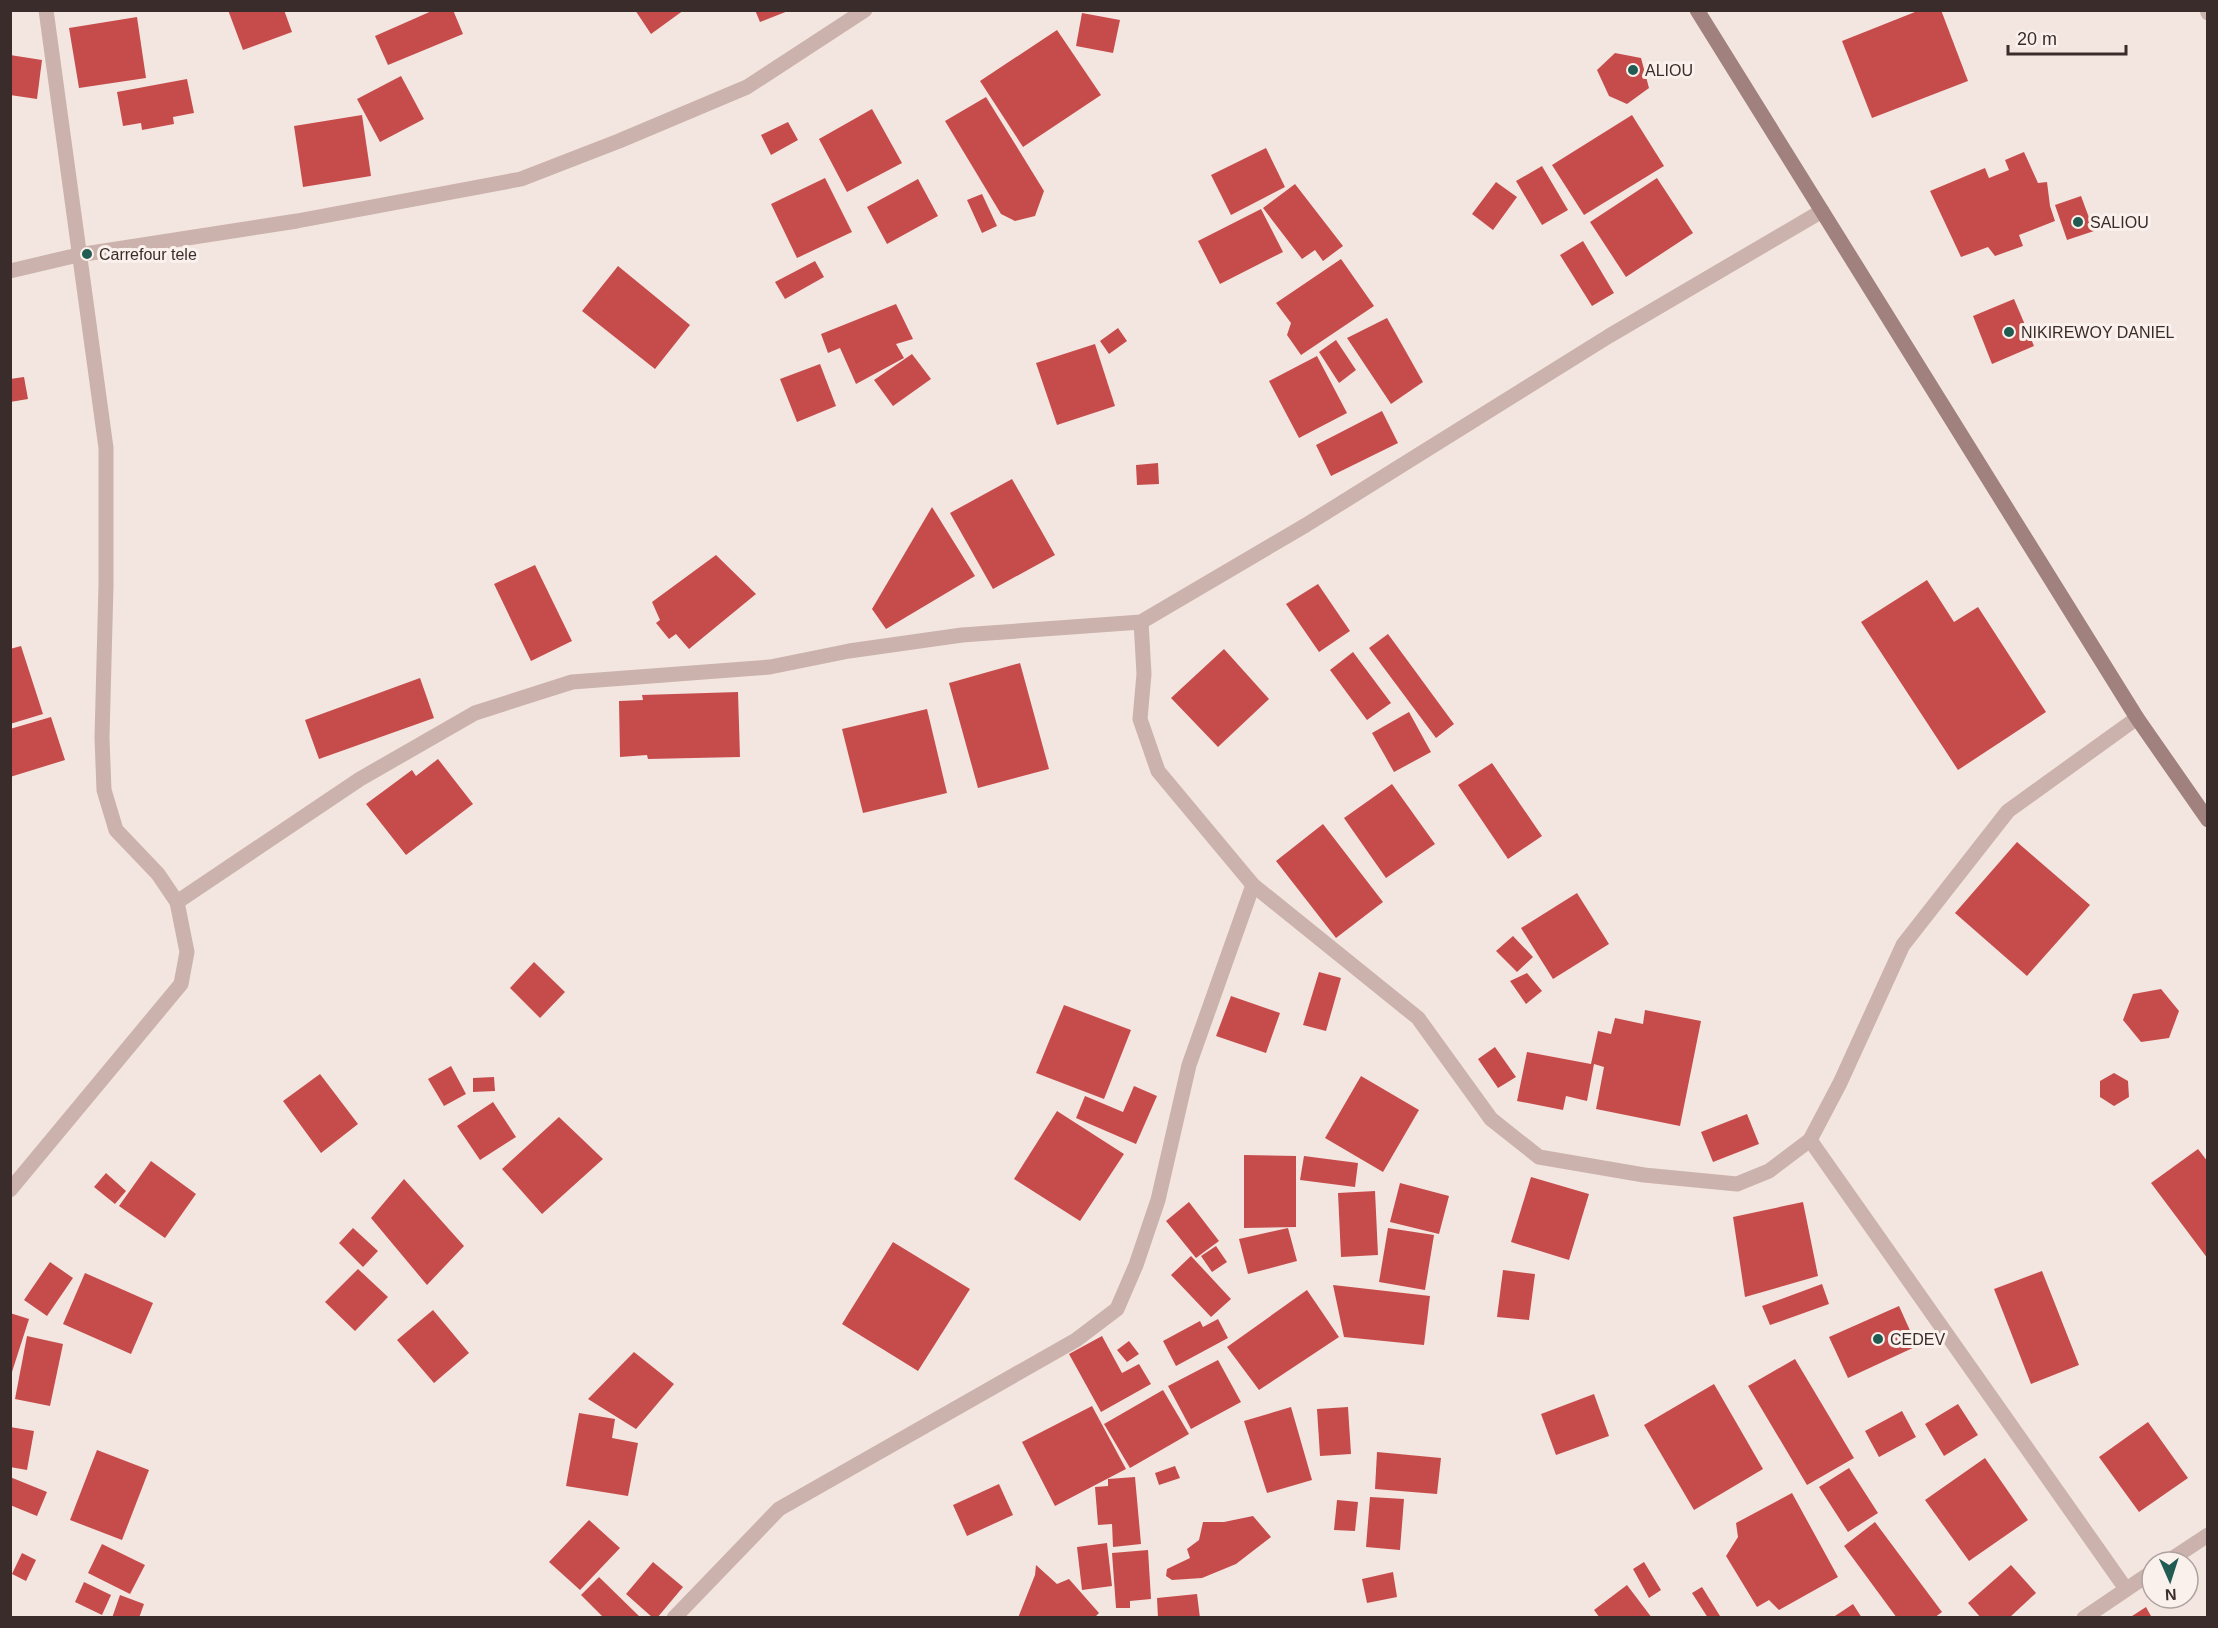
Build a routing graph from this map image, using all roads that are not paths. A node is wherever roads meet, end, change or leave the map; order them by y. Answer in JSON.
{"nodes":[{"id":1,"x":46,"y":10,"type":"edge"},
{"id":2,"x":865,"y":10,"type":"edge"},
{"id":3,"x":1697,"y":10,"type":"edge"},
{"id":4,"x":1822,"y":211,"type":"junction"},
{"id":5,"x":78,"y":255,"type":"junction"},
{"id":6,"x":10,"y":271,"type":"edge"},
{"id":7,"x":1141,"y":622,"type":"junction"},
{"id":8,"x":2137,"y":718,"type":"junction"},
{"id":9,"x":2208,"y":820,"type":"edge"},
{"id":10,"x":1253,"y":885,"type":"junction"},
{"id":11,"x":177,"y":902,"type":"junction"},
{"id":12,"x":1810,"y":1140,"type":"junction"},
{"id":13,"x":10,"y":1190,"type":"edge"},
{"id":14,"x":2208,"y":1535,"type":"edge"},
{"id":15,"x":2185,"y":1550,"type":"edge"},
{"id":16,"x":2140,"y":1580,"type":"edge"},
{"id":17,"x":2126,"y":1590,"type":"junction"},
{"id":18,"x":674,"y":1617,"type":"edge"},
{"id":19,"x":2084,"y":1617,"type":"edge"}],
"edges":[{"from":1,"to":5,"type":"street"},
{"from":2,"to":5,"type":"street"},
{"from":3,"to":4,"type":"street"},
{"from":4,"to":7,"type":"street"},
{"from":4,"to":8,"type":"street"},
{"from":5,"to":6,"type":"street"},
{"from":5,"to":11,"type":"street"},
{"from":7,"to":10,"type":"street"},
{"from":7,"to":11,"type":"street"},
{"from":8,"to":9,"type":"street"},
{"from":8,"to":12,"type":"street"},
{"from":10,"to":12,"type":"street"},
{"from":10,"to":18,"type":"street"},
{"from":11,"to":13,"type":"street"},
{"from":12,"to":17,"type":"street"},
{"from":14,"to":15,"type":"street"},
{"from":16,"to":17,"type":"street"},
{"from":17,"to":19,"type":"street"}]}
